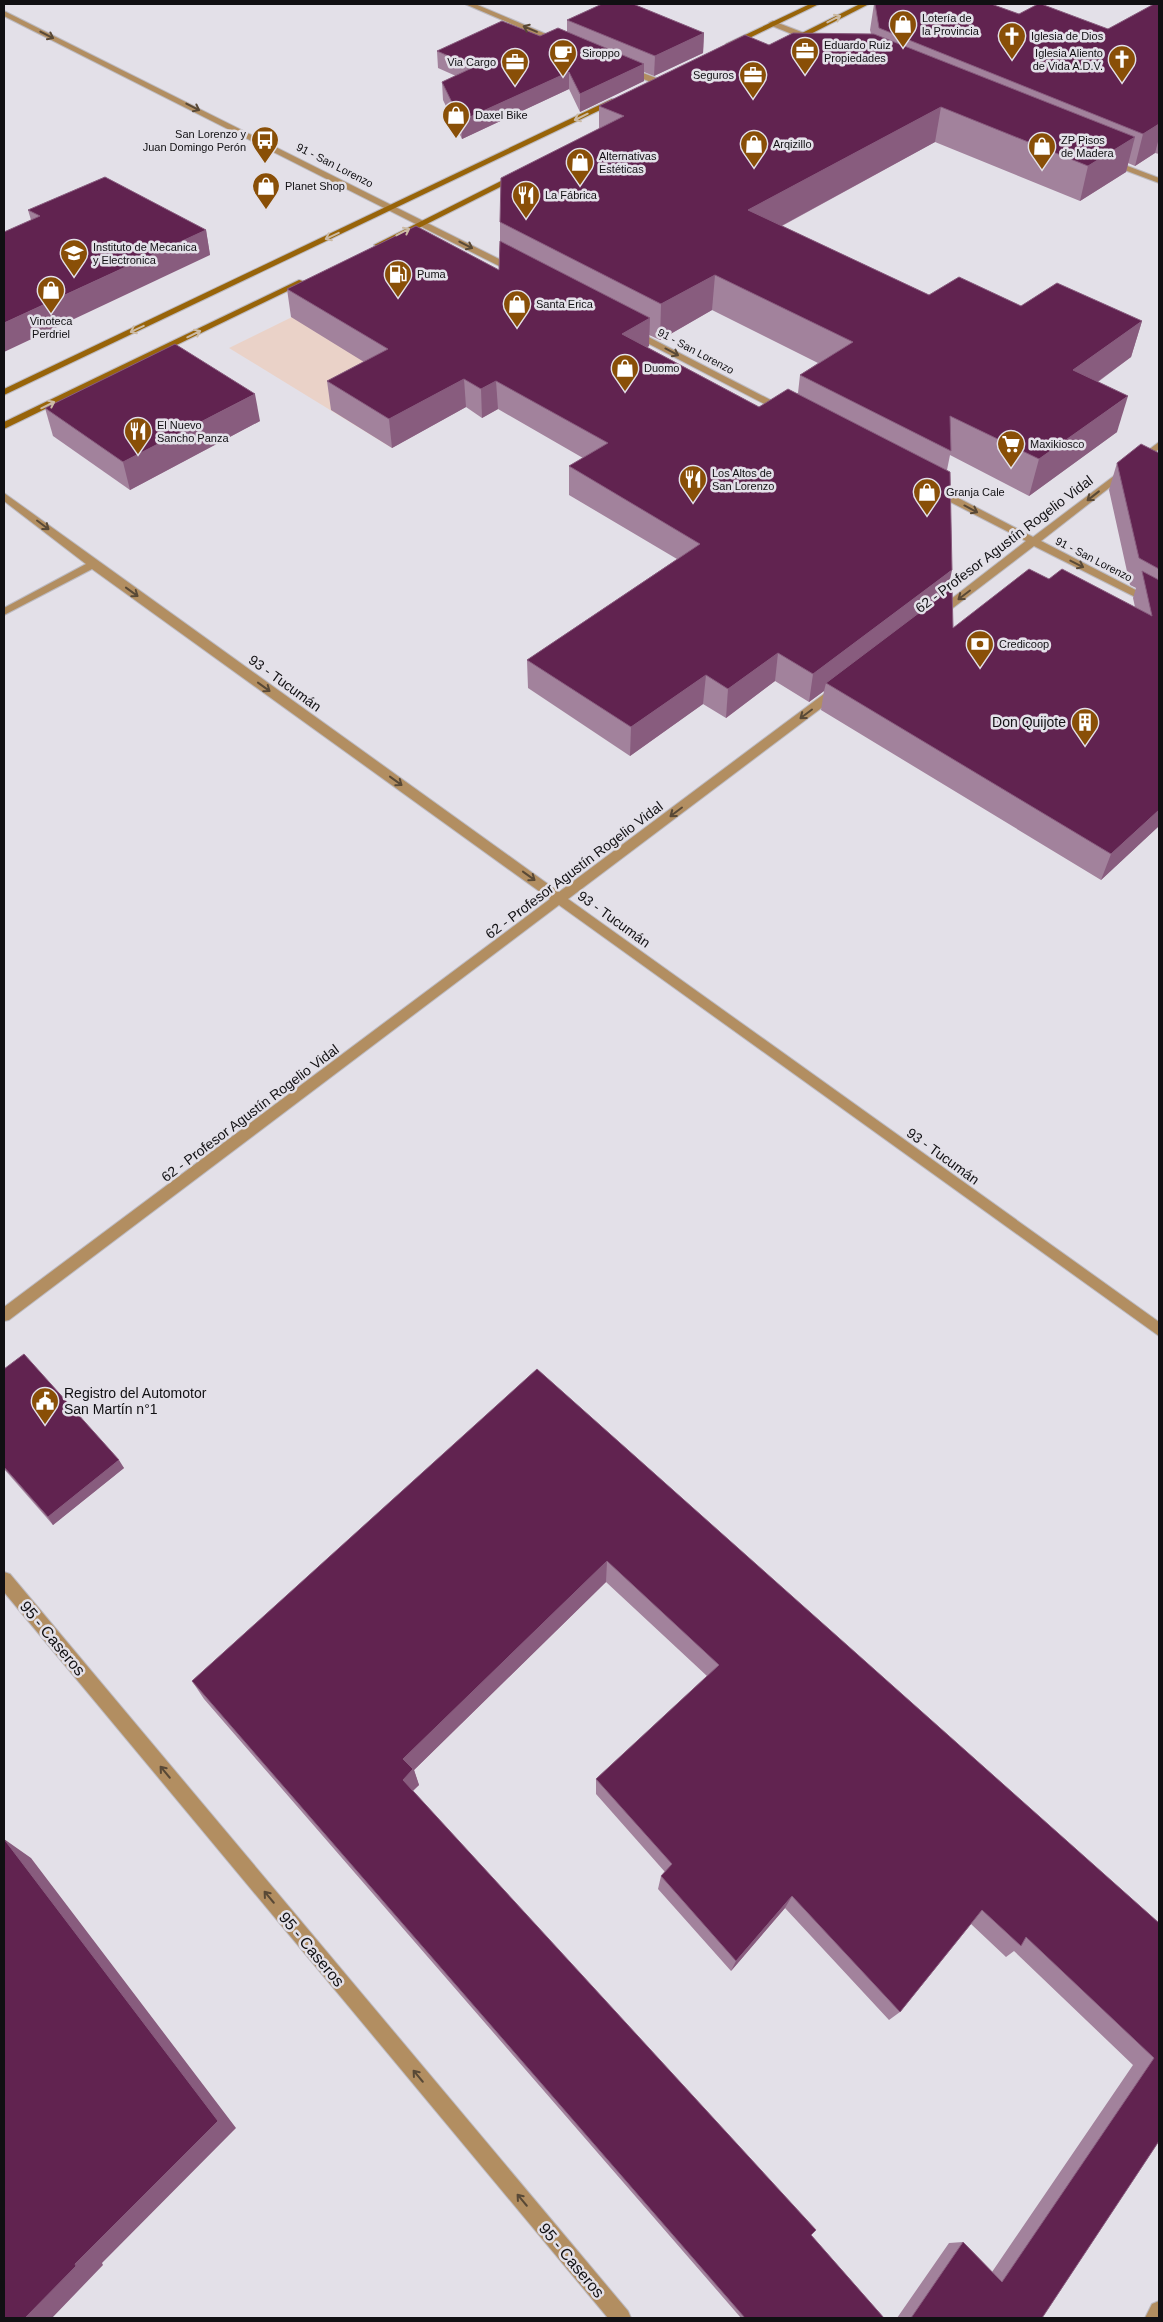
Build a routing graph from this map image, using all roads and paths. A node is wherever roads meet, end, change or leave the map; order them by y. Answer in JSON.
{"nodes":[{"id":1,"x":469,"y":4,"type":"edge"},
{"id":2,"x":815,"y":4,"type":"edge"},
{"id":3,"x":865,"y":4,"type":"edge"},
{"id":4,"x":4,"y":13,"type":"edge"},
{"id":5,"x":773,"y":23,"type":"junction"},
{"id":6,"x":803,"y":35,"type":"junction"},
{"id":7,"x":820,"y":42,"type":"edge"},
{"id":8,"x":569,"y":45,"type":"edge"},
{"id":9,"x":779,"y":47,"type":"edge"},
{"id":10,"x":719,"y":50,"type":"edge"},
{"id":11,"x":615,"y":64,"type":"edge"},
{"id":12,"x":665,"y":76,"type":"edge"},
{"id":13,"x":656,"y":81,"type":"junction"},
{"id":14,"x":648,"y":85,"type":"edge"},
{"id":15,"x":621,"y":98,"type":"edge"},
{"id":16,"x":1096,"y":155,"type":"edge"},
{"id":17,"x":529,"y":170,"type":"edge"},
{"id":18,"x":1159,"y":181,"type":"edge"},
{"id":19,"x":391,"y":208,"type":"junction"},
{"id":20,"x":422,"y":222,"type":"junction"},
{"id":21,"x":368,"y":250,"type":"edge"},
{"id":22,"x":314,"y":276,"type":"edge"},
{"id":23,"x":527,"y":277,"type":"edge"},
{"id":24,"x":623,"y":327,"type":"edge"},
{"id":25,"x":4,"y":392,"type":"edge"},
{"id":26,"x":789,"y":414,"type":"edge"},
{"id":27,"x":4,"y":426,"type":"edge"},
{"id":28,"x":1159,"y":445,"type":"edge"},
{"id":29,"x":929,"y":487,"type":"edge"},
{"id":30,"x":4,"y":496,"type":"edge"},
{"id":31,"x":1034,"y":542,"type":"junction"},
{"id":32,"x":93,"y":564,"type":"junction"},
{"id":33,"x":1159,"y":606,"type":"edge"},
{"id":34,"x":4,"y":612,"type":"edge"},
{"id":35,"x":924,"y":625,"type":"edge"},
{"id":36,"x":845,"y":684,"type":"edge"},
{"id":37,"x":561,"y":899,"type":"junction"},
{"id":38,"x":4,"y":1315,"type":"edge"},
{"id":39,"x":1159,"y":1330,"type":"edge"},
{"id":40,"x":4,"y":1580,"type":"edge"},
{"id":41,"x":1159,"y":2311,"type":"edge"},
{"id":42,"x":621,"y":2318,"type":"edge"},
{"id":43,"x":1155,"y":2318,"type":"edge"}],
"edges":[{"from":8,"to":1,"type":"street","one_way":true},
{"from":2,"to":5,"type":"main road"},
{"from":6,"to":3,"type":"main road","one_way":true},
{"from":4,"to":19,"type":"street","name":"91 - San Lorenzo","one_way":true},
{"from":5,"to":6,"type":"street"},
{"from":5,"to":10,"type":"main road"},
{"from":6,"to":7,"type":"street"},
{"from":6,"to":9,"type":"main road"},
{"from":11,"to":13,"type":"street"},
{"from":12,"to":13,"type":"main road"},
{"from":13,"to":14,"type":"main road"},
{"from":15,"to":19,"type":"main road","one_way":true},
{"from":16,"to":18,"type":"street"},
{"from":17,"to":20,"type":"main road"},
{"from":19,"to":20,"type":"street","name":"91 - San Lorenzo"},
{"from":19,"to":25,"type":"main road","one_way":true},
{"from":21,"to":20,"type":"main road","one_way":true},
{"from":20,"to":23,"type":"street","name":"91 - San Lorenzo","one_way":true},
{"from":27,"to":22,"type":"main road","one_way":true},
{"from":24,"to":26,"type":"street","name":"91 - San Lorenzo","one_way":true},
{"from":28,"to":31,"type":"street","name":"62 - Profesor Agustín Rogelio Vidal","one_way":true},
{"from":29,"to":31,"type":"street","name":"91 - San Lorenzo","one_way":true},
{"from":30,"to":32,"type":"street","name":"93 - Tucumán","one_way":true},
{"from":31,"to":33,"type":"street","name":"91 - San Lorenzo","one_way":true},
{"from":31,"to":35,"type":"street","name":"62 - Profesor Agustín Rogelio Vidal","one_way":true},
{"from":32,"to":34,"type":"street"},
{"from":32,"to":37,"type":"street","name":"93 - Tucumán","one_way":true},
{"from":36,"to":37,"type":"street","name":"62 - Profesor Agustín Rogelio Vidal","one_way":true},
{"from":37,"to":38,"type":"street","name":"62 - Profesor Agustín Rogelio Vidal"},
{"from":37,"to":39,"type":"street","name":"93 - Tucumán"},
{"from":42,"to":40,"type":"street","name":"95 - Caseros","one_way":true},
{"from":41,"to":43,"type":"street"}]}
